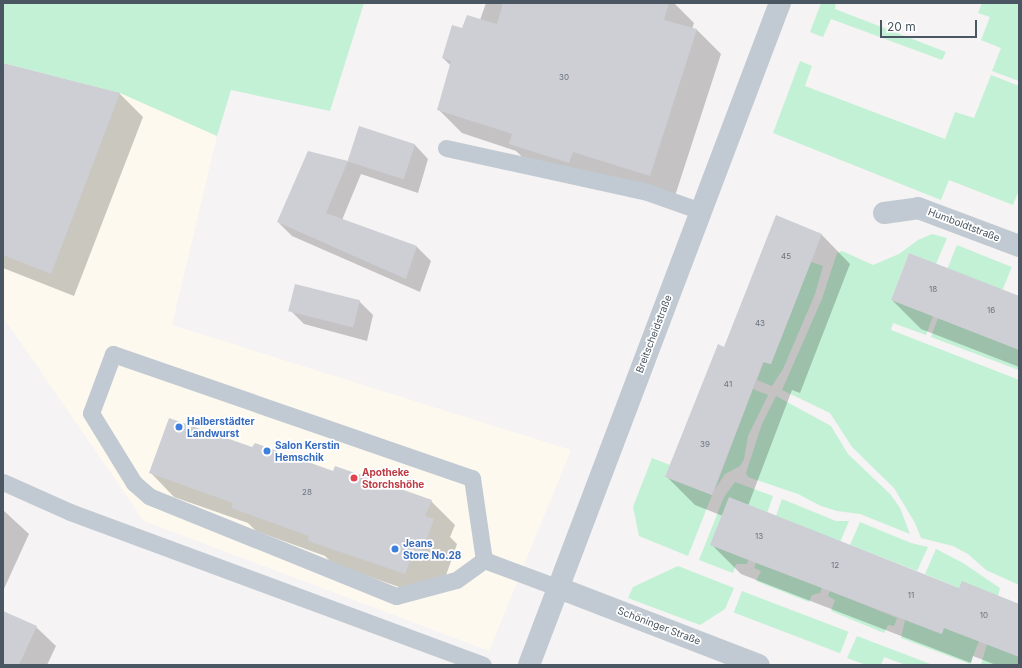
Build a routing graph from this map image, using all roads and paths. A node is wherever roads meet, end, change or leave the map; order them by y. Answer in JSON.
{"nodes":[{"id":1,"x":780,"y":3,"type":"edge"},
{"id":2,"x":446,"y":148,"type":"dead end"},
{"id":3,"x":701,"y":211,"type":"junction"},
{"id":4,"x":884,"y":212,"type":"dead end"},
{"id":5,"x":1019,"y":246,"type":"edge"},
{"id":6,"x":3,"y":482,"type":"edge"},
{"id":7,"x":484,"y":560,"type":"junction"},
{"id":8,"x":559,"y":588,"type":"junction"},
{"id":9,"x":483,"y":665,"type":"edge"},
{"id":10,"x":529,"y":665,"type":"edge"},
{"id":11,"x":759,"y":665,"type":"edge"}],
"edges":[{"from":1,"to":3,"type":"street","name":"Breitscheidstraße"},
{"from":2,"to":3,"type":"lane"},
{"from":3,"to":8,"type":"street","name":"Breitscheidstraße"},
{"from":4,"to":5,"type":"street","name":"Humboldtstraße"},
{"from":6,"to":9,"type":"lane"},
{"from":7,"to":7,"type":"lane"},
{"from":7,"to":8,"type":"lane"},
{"from":8,"to":10,"type":"street","name":"Breitscheidstraße"},
{"from":8,"to":11,"type":"street","name":"Schöninger Straße"}]}
